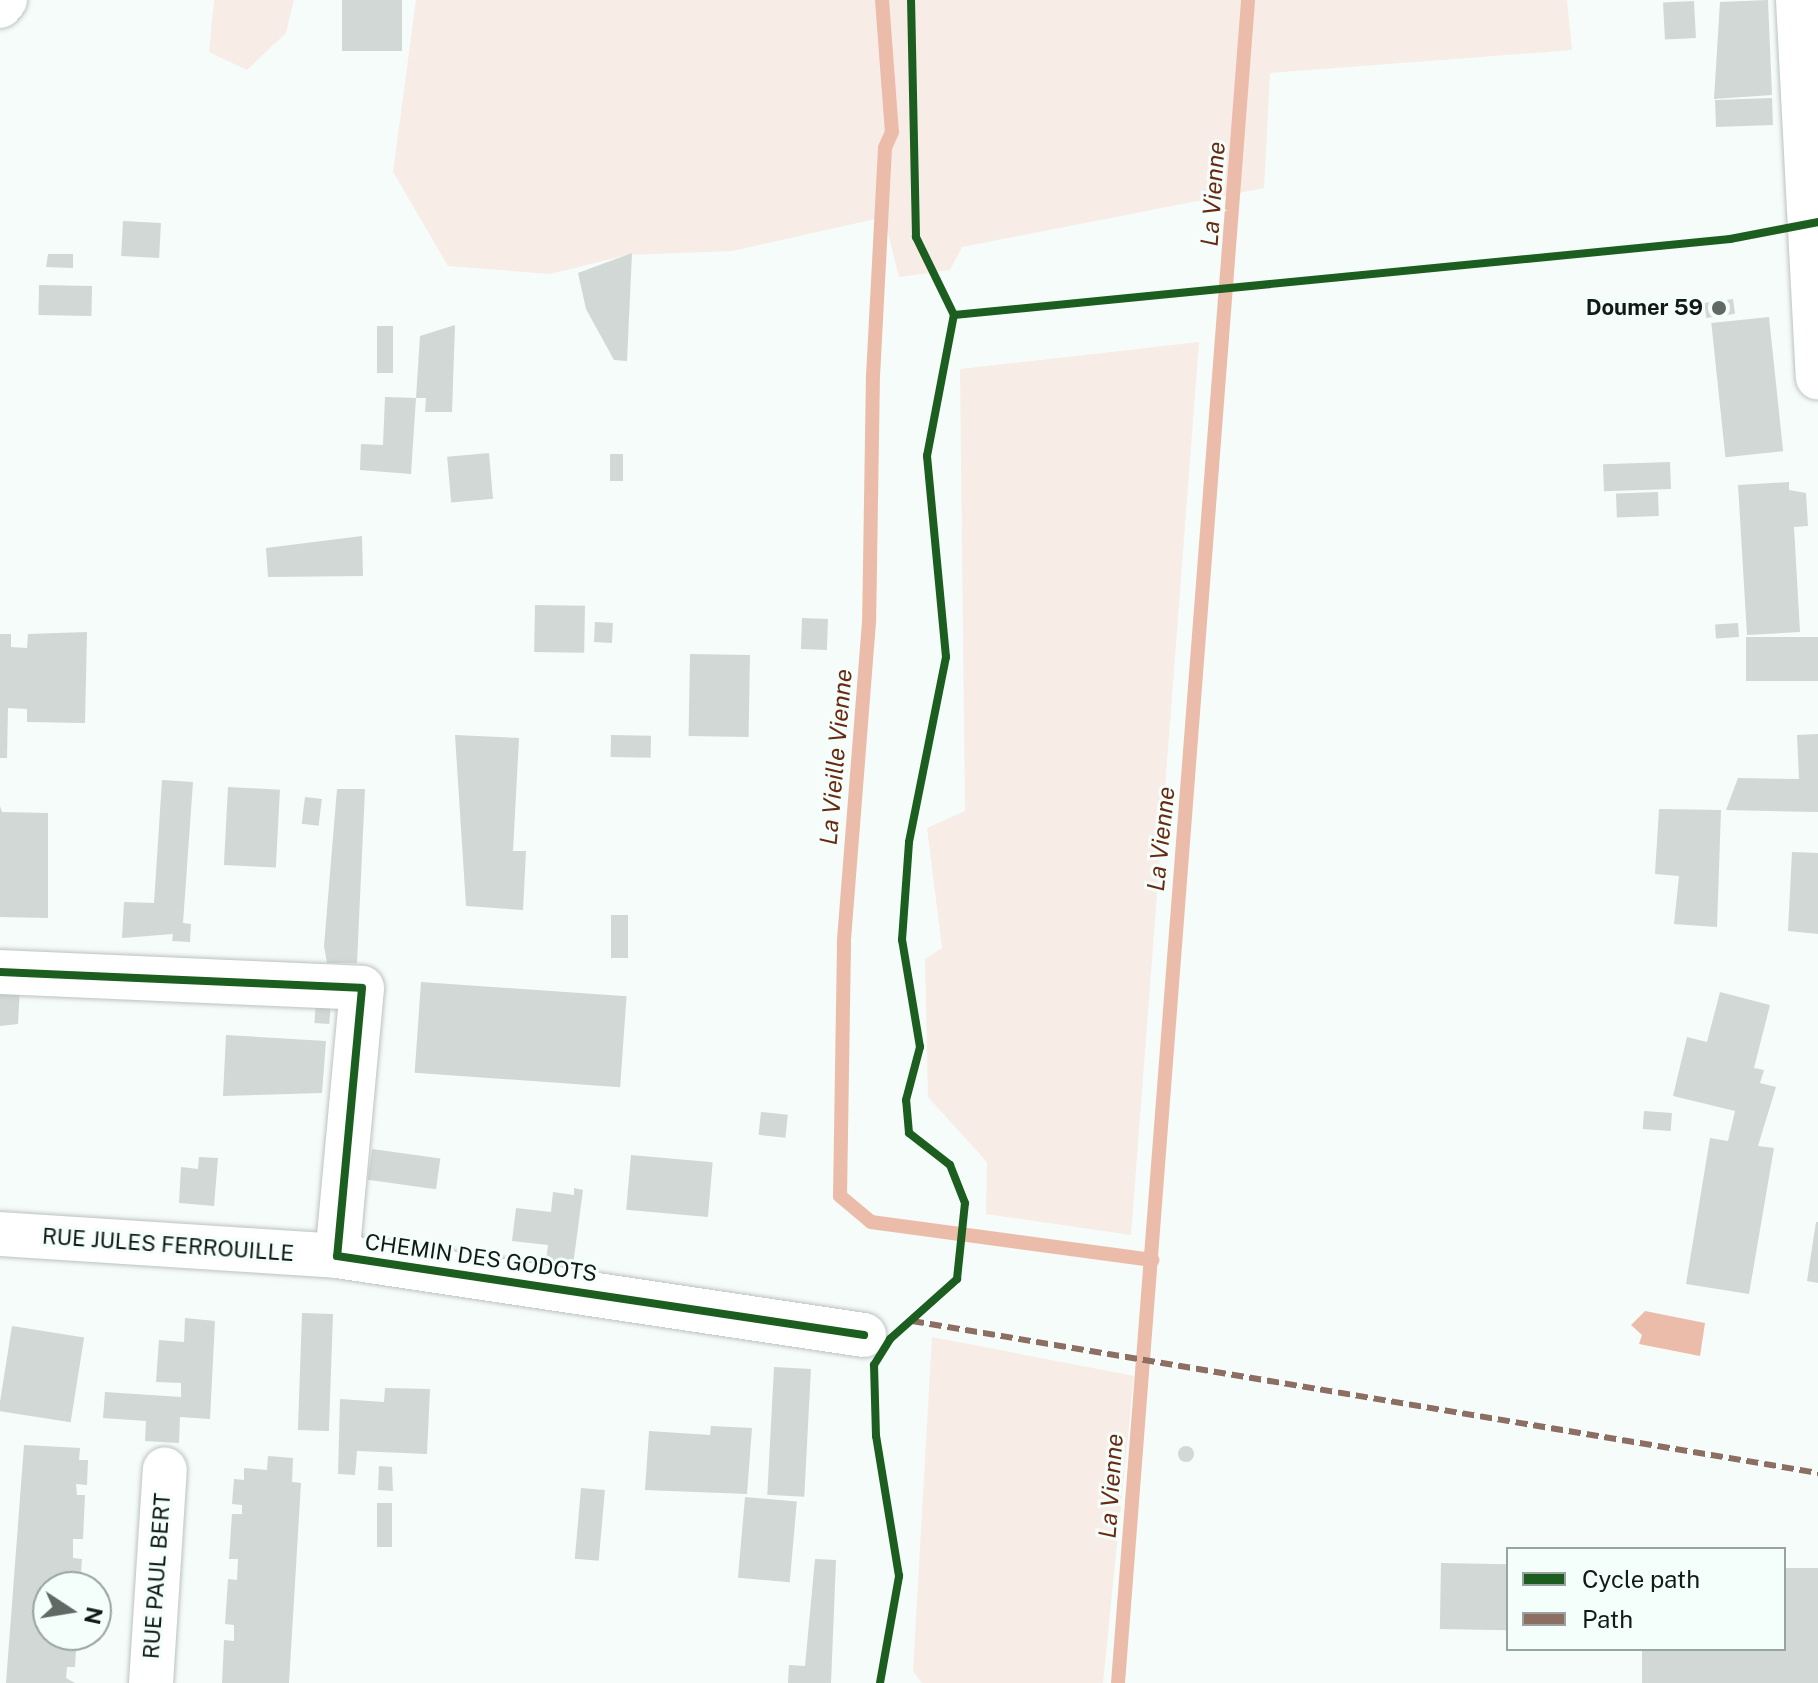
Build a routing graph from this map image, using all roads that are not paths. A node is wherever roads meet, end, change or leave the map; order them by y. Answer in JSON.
{"nodes":[{"id":1,"x":5,"y":0,"type":"edge"},
{"id":2,"x":1798,"y":0,"type":"edge"},
{"id":3,"x":0,"y":6,"type":"edge"},
{"id":4,"x":1812,"y":161,"type":"edge"},
{"id":5,"x":1818,"y":377,"type":"edge"},
{"id":6,"x":0,"y":972,"type":"edge"},
{"id":7,"x":0,"y":1234,"type":"edge"},
{"id":8,"x":337,"y":1256,"type":"junction"},
{"id":9,"x":864,"y":1335,"type":"dead end"},
{"id":10,"x":165,"y":1469,"type":"dead end"},
{"id":11,"x":151,"y":1683,"type":"edge"}],
"edges":[{"from":1,"to":3,"type":"street"},
{"from":2,"to":4,"type":"street"},
{"from":4,"to":5,"type":"street"},
{"from":6,"to":8,"type":"street","name":"CHEMIN DES GODOTS"},
{"from":7,"to":8,"type":"street","name":"RUE JULES FERROUILLE"},
{"from":8,"to":9,"type":"street","name":"CHEMIN DES GODOTS"},
{"from":10,"to":11,"type":"street","name":"RUE PAUL BERT"}]}
